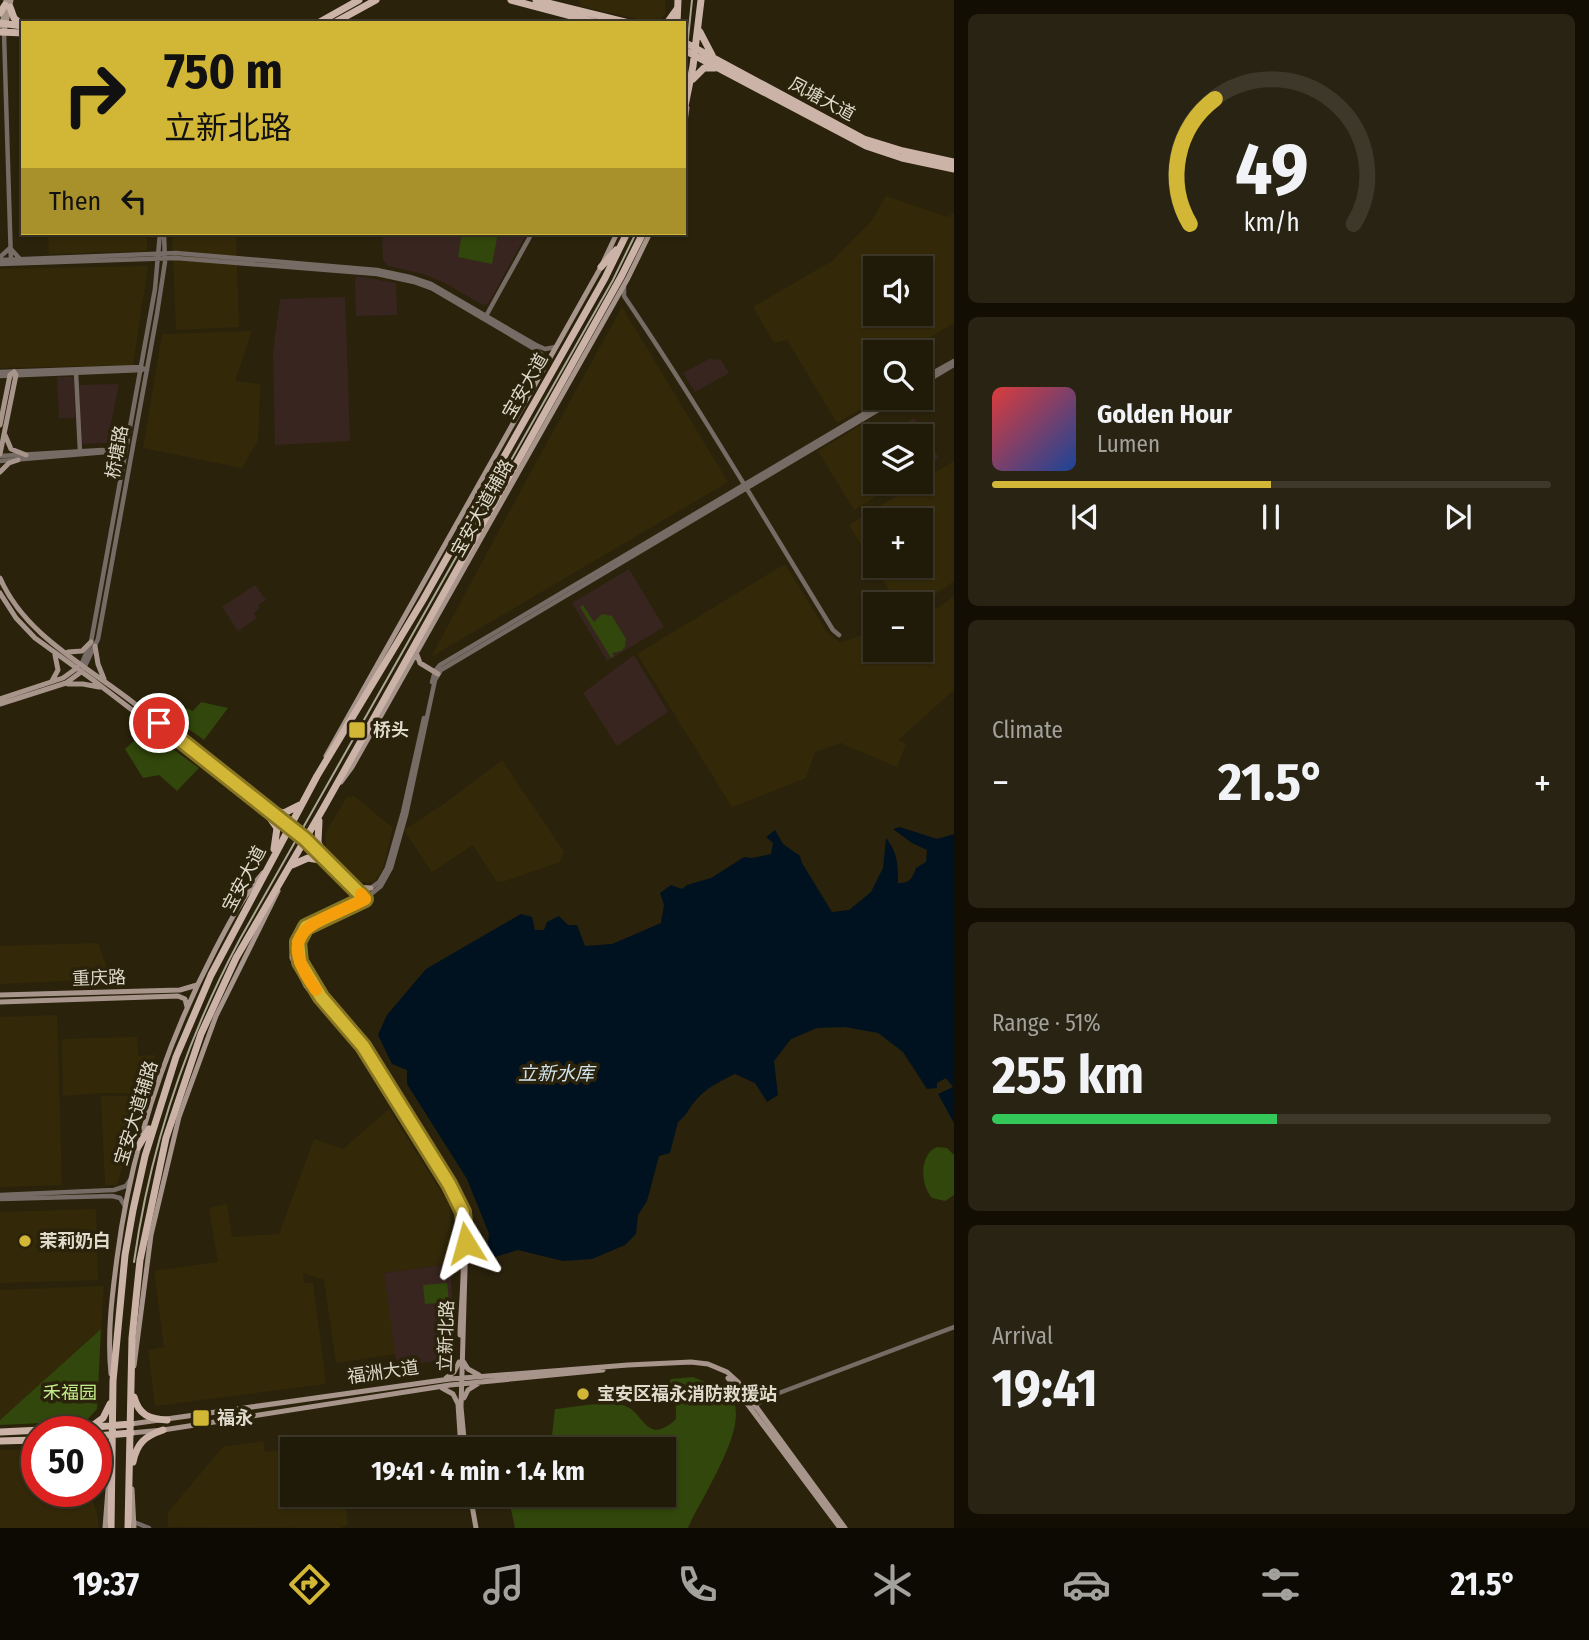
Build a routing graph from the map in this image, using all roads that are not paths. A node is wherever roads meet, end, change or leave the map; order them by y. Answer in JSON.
{"nodes":[{"id":1,"x":359,"y":0,"type":"edge"},
{"id":2,"x":376,"y":0,"type":"edge"},
{"id":3,"x":511,"y":0,"type":"edge"},
{"id":4,"x":536,"y":0,"type":"edge"},
{"id":5,"x":574,"y":0,"type":"edge"},
{"id":6,"x":701,"y":0,"type":"edge"},
{"id":7,"x":8,"y":3,"type":"edge"},
{"id":8,"x":678,"y":4,"type":"edge"},
{"id":9,"x":576,"y":9,"type":"junction"},
{"id":10,"x":347,"y":11,"type":"junction"},
{"id":11,"x":0,"y":13,"type":"edge"},
{"id":12,"x":323,"y":21,"type":"edge"},
{"id":13,"x":336,"y":21,"type":"edge"},
{"id":14,"x":590,"y":21,"type":"edge"},
{"id":15,"x":621,"y":21,"type":"edge"},
{"id":16,"x":668,"y":21,"type":"edge"},
{"id":17,"x":21,"y":24,"type":"edge"},
{"id":18,"x":699,"y":25,"type":"junction"},
{"id":19,"x":21,"y":26,"type":"edge"},
{"id":20,"x":3,"y":27,"type":"edge"},
{"id":21,"x":21,"y":32,"type":"edge"},
{"id":22,"x":686,"y":44,"type":"edge"},
{"id":23,"x":686,"y":50,"type":"edge"},
{"id":24,"x":695,"y":52,"type":"junction"},
{"id":25,"x":718,"y":65,"type":"junction"},
{"id":26,"x":689,"y":90,"type":"junction"},
{"id":27,"x":3,"y":100,"type":"edge"},
{"id":28,"x":686,"y":103,"type":"edge"},
{"id":29,"x":0,"y":110,"type":"edge"},
{"id":30,"x":6,"y":112,"type":"junction"},
{"id":31,"x":686,"y":113,"type":"edge"},
{"id":32,"x":954,"y":162,"type":"edge"},
{"id":33,"x":954,"y":169,"type":"edge"},
{"id":34,"x":162,"y":235,"type":"edge"},
{"id":35,"x":162,"y":235,"type":"edge"},
{"id":36,"x":531,"y":235,"type":"edge"},
{"id":37,"x":616,"y":235,"type":"edge"},
{"id":38,"x":626,"y":235,"type":"edge"},
{"id":39,"x":642,"y":235,"type":"edge"},
{"id":40,"x":649,"y":235,"type":"edge"},
{"id":41,"x":623,"y":242,"type":"junction"},
{"id":42,"x":10,"y":248,"type":"junction"},
{"id":43,"x":159,"y":256,"type":"junction"},
{"id":44,"x":166,"y":256,"type":"junction"},
{"id":45,"x":21,"y":259,"type":"junction"},
{"id":46,"x":0,"y":260,"type":"edge"},
{"id":47,"x":10,"y":261,"type":"junction"},
{"id":48,"x":274,"y":264,"type":"junction"},
{"id":49,"x":601,"y":267,"type":"junction"},
{"id":50,"x":624,"y":286,"type":"junction"},
{"id":51,"x":486,"y":316,"type":"junction"},
{"id":52,"x":556,"y":347,"type":"junction"},
{"id":53,"x":954,"y":363,"type":"edge"},
{"id":54,"x":545,"y":365,"type":"junction"},
{"id":55,"x":140,"y":369,"type":"junction"},
{"id":56,"x":147,"y":370,"type":"junction"},
{"id":57,"x":76,"y":371,"type":"junction"},
{"id":58,"x":0,"y":374,"type":"edge"},
{"id":59,"x":13,"y":374,"type":"junction"},
{"id":60,"x":933,"y":375,"type":"edge"},
{"id":61,"x":871,"y":410,"type":"edge"},
{"id":62,"x":878,"y":410,"type":"edge"},
{"id":63,"x":2,"y":427,"type":"edge"},
{"id":64,"x":80,"y":452,"type":"junction"},
{"id":65,"x":108,"y":452,"type":"junction"},
{"id":66,"x":124,"y":453,"type":"junction"},
{"id":67,"x":26,"y":454,"type":"junction"},
{"id":68,"x":0,"y":457,"type":"edge"},
{"id":69,"x":18,"y":460,"type":"junction"},
{"id":70,"x":0,"y":472,"type":"edge"},
{"id":71,"x":745,"y":487,"type":"junction"},
{"id":72,"x":0,"y":578,"type":"edge"},
{"id":73,"x":0,"y":593,"type":"edge"},
{"id":74,"x":838,"y":635,"type":"dead end"},
{"id":75,"x":45,"y":641,"type":"junction"},
{"id":76,"x":93,"y":644,"type":"junction"},
{"id":77,"x":417,"y":651,"type":"junction"},
{"id":78,"x":54,"y":652,"type":"junction"},
{"id":79,"x":66,"y":652,"type":"junction"},
{"id":80,"x":82,"y":667,"type":"junction"},
{"id":81,"x":409,"y":667,"type":"junction"},
{"id":82,"x":436,"y":674,"type":"junction"},
{"id":83,"x":106,"y":681,"type":"junction"},
{"id":84,"x":48,"y":683,"type":"junction"},
{"id":85,"x":57,"y":686,"type":"junction"},
{"id":86,"x":102,"y":688,"type":"junction"},
{"id":87,"x":121,"y":693,"type":"junction"},
{"id":88,"x":116,"y":699,"type":"junction"},
{"id":89,"x":0,"y":702,"type":"edge"},
{"id":90,"x":317,"y":776,"type":"junction"},
{"id":91,"x":332,"y":794,"type":"junction"},
{"id":92,"x":303,"y":802,"type":"junction"},
{"id":93,"x":324,"y":807,"type":"junction"},
{"id":94,"x":269,"y":812,"type":"junction"},
{"id":95,"x":289,"y":828,"type":"junction"},
{"id":96,"x":304,"y":841,"type":"junction"},
{"id":97,"x":322,"y":859,"type":"junction"},
{"id":98,"x":271,"y":862,"type":"junction"},
{"id":99,"x":286,"y":872,"type":"junction"},
{"id":100,"x":349,"y":886,"type":"junction"},
{"id":101,"x":371,"y":888,"type":"junction"},
{"id":102,"x":361,"y":898,"type":"junction"},
{"id":103,"x":345,"y":904,"type":"junction"},
{"id":104,"x":197,"y":985,"type":"junction"},
{"id":105,"x":153,"y":994,"type":"junction"},
{"id":106,"x":0,"y":995,"type":"edge"},
{"id":107,"x":0,"y":1002,"type":"edge"},
{"id":108,"x":187,"y":1007,"type":"junction"},
{"id":109,"x":155,"y":1119,"type":"junction"},
{"id":110,"x":138,"y":1147,"type":"junction"},
{"id":111,"x":131,"y":1179,"type":"junction"},
{"id":112,"x":0,"y":1197,"type":"edge"},
{"id":113,"x":125,"y":1206,"type":"junction"},
{"id":114,"x":954,"y":1327,"type":"edge"},
{"id":115,"x":461,"y":1360,"type":"junction"},
{"id":116,"x":484,"y":1378,"type":"junction"},
{"id":117,"x":131,"y":1380,"type":"junction"},
{"id":118,"x":443,"y":1380,"type":"junction"},
{"id":119,"x":460,"y":1381,"type":"junction"},
{"id":120,"x":436,"y":1387,"type":"junction"},
{"id":121,"x":113,"y":1393,"type":"junction"},
{"id":122,"x":460,"y":1404,"type":"junction"},
{"id":123,"x":754,"y":1407,"type":"junction"},
{"id":124,"x":104,"y":1416,"type":"edge"},
{"id":125,"x":167,"y":1420,"type":"junction"},
{"id":126,"x":131,"y":1423,"type":"junction"},
{"id":127,"x":112,"y":1426,"type":"joint"},
{"id":128,"x":163,"y":1430,"type":"junction"},
{"id":129,"x":21,"y":1431,"type":"edge"},
{"id":130,"x":0,"y":1432,"type":"edge"},
{"id":131,"x":131,"y":1433,"type":"junction"},
{"id":132,"x":112,"y":1435,"type":"edge"},
{"id":133,"x":462,"y":1437,"type":"edge"},
{"id":134,"x":21,"y":1440,"type":"edge"},
{"id":135,"x":0,"y":1441,"type":"edge"},
{"id":136,"x":130,"y":1477,"type":"junction"},
{"id":137,"x":106,"y":1507,"type":"edge"},
{"id":138,"x":111,"y":1507,"type":"edge"},
{"id":139,"x":472,"y":1507,"type":"edge"},
{"id":140,"x":132,"y":1526,"type":"edge"},
{"id":141,"x":145,"y":1527,"type":"edge"},
{"id":142,"x":105,"y":1528,"type":"edge"},
{"id":143,"x":111,"y":1528,"type":"edge"},
{"id":144,"x":476,"y":1528,"type":"edge"},
{"id":145,"x":843,"y":1528,"type":"edge"}],
"edges":[{"from":1,"to":10,"type":"main road"},
{"from":2,"to":10,"type":"main road"},
{"from":3,"to":14,"type":"main road"},
{"from":4,"to":9,"type":"main road"},
{"from":5,"to":9,"type":"street"},
{"from":6,"to":18,"type":"main road"},
{"from":7,"to":11,"type":"main road"},
{"from":7,"to":17,"type":"main road"},
{"from":7,"to":20,"type":"main road"},
{"from":8,"to":16,"type":"main road"},
{"from":9,"to":15,"type":"main road"},
{"from":10,"to":12,"type":"main road"},
{"from":10,"to":13,"type":"main road"},
{"from":18,"to":24,"type":"main road"},
{"from":18,"to":25,"type":"main road"},
{"from":19,"to":20,"type":"main road"},
{"from":20,"to":21,"type":"main road"},
{"from":20,"to":27,"type":"street"},
{"from":22,"to":24,"type":"main road","name":"凤塘大道"},
{"from":23,"to":24,"type":"main road","name":"凤塘大道"},
{"from":24,"to":25,"type":"main road","name":"凤塘大道"},
{"from":24,"to":26,"type":"main road"},
{"from":25,"to":26,"type":"main road"},
{"from":25,"to":32,"type":"main road","name":"凤塘大道"},
{"from":25,"to":33,"type":"main road","name":"凤塘大道"},
{"from":26,"to":28,"type":"main road"},
{"from":26,"to":31,"type":"main road"},
{"from":27,"to":30,"type":"street"},
{"from":29,"to":30,"type":"street"},
{"from":30,"to":42,"type":"street"},
{"from":34,"to":44,"type":"street","name":"桥塘路"},
{"from":35,"to":43,"type":"street","name":"桥塘路"},
{"from":36,"to":51,"type":"street"},
{"from":37,"to":49,"type":"main road","name":"宝安大道辅路"},
{"from":38,"to":41,"type":"main road","name":"宝安大道"},
{"from":39,"to":91,"type":"main road","name":"宝安大道"},
{"from":40,"to":50,"type":"main road","name":"宝安大道辅路"},
{"from":41,"to":49,"type":"main road"},
{"from":41,"to":90,"type":"main road","name":"宝安大道"},
{"from":42,"to":45,"type":"street"},
{"from":42,"to":46,"type":"street"},
{"from":42,"to":47,"type":"street"},
{"from":43,"to":44,"type":"street"},
{"from":43,"to":45,"type":"street"},
{"from":43,"to":47,"type":"street"},
{"from":43,"to":55,"type":"street","name":"桥塘路"},
{"from":44,"to":48,"type":"street"},
{"from":44,"to":56,"type":"street","name":"桥塘路"},
{"from":45,"to":47,"type":"street"},
{"from":46,"to":47,"type":"street"},
{"from":48,"to":51,"type":"street"},
{"from":48,"to":54,"type":"street"},
{"from":49,"to":52,"type":"main road","name":"宝安大道辅路"},
{"from":50,"to":71,"type":"street"},
{"from":50,"to":77,"type":"main road","name":"宝安大道辅路"},
{"from":51,"to":52,"type":"street"},
{"from":52,"to":54,"type":"main road","name":"宝安大道辅路"},
{"from":53,"to":60,"type":"street"},
{"from":54,"to":90,"type":"main road","name":"宝安大道辅路"},
{"from":55,"to":56,"type":"street"},
{"from":55,"to":57,"type":"street"},
{"from":55,"to":66,"type":"street","name":"桥塘路"},
{"from":56,"to":76,"type":"street","name":"桥塘路"},
{"from":57,"to":59,"type":"street"},
{"from":57,"to":64,"type":"street"},
{"from":58,"to":59,"type":"street"},
{"from":59,"to":63,"type":"main road"},
{"from":61,"to":71,"type":"street"},
{"from":62,"to":71,"type":"street"},
{"from":63,"to":67,"type":"main road"},
{"from":63,"to":68,"type":"main road"},
{"from":64,"to":65,"type":"street"},
{"from":64,"to":67,"type":"street"},
{"from":65,"to":66,"type":"street"},
{"from":65,"to":69,"type":"street"},
{"from":66,"to":76,"type":"street","name":"桥塘路"},
{"from":67,"to":68,"type":"street"},
{"from":68,"to":69,"type":"street"},
{"from":69,"to":70,"type":"main road"},
{"from":71,"to":74,"type":"street"},
{"from":71,"to":82,"type":"street"},
{"from":72,"to":75,"type":"main road"},
{"from":73,"to":75,"type":"main road"},
{"from":75,"to":78,"type":"main road"},
{"from":75,"to":79,"type":"main road"},
{"from":76,"to":79,"type":"main road"},
{"from":76,"to":80,"type":"street","name":"桥塘路"},
{"from":76,"to":83,"type":"main road"},
{"from":77,"to":81,"type":"main road","name":"宝安大道辅路"},
{"from":77,"to":82,"type":"main road"},
{"from":78,"to":80,"type":"main road"},
{"from":78,"to":84,"type":"main road"},
{"from":79,"to":80,"type":"main road"},
{"from":80,"to":83,"type":"main road"},
{"from":80,"to":84,"type":"main road"},
{"from":80,"to":85,"type":"main road"},
{"from":80,"to":86,"type":"main road"},
{"from":81,"to":82,"type":"main road"},
{"from":81,"to":91,"type":"main road","name":"宝安大道辅路"},
{"from":82,"to":101,"type":"street"},
{"from":82,"to":102,"type":"street"},
{"from":83,"to":87,"type":"main road"},
{"from":84,"to":89,"type":"main road"},
{"from":85,"to":86,"type":"main road"},
{"from":85,"to":89,"type":"main road"},
{"from":86,"to":88,"type":"main road"},
{"from":87,"to":88,"type":"main road"},
{"from":87,"to":94,"type":"main road"},
{"from":88,"to":94,"type":"main road"},
{"from":90,"to":92,"type":"main road","name":"宝安大道"},
{"from":91,"to":93,"type":"main road","name":"宝安大道"},
{"from":92,"to":94,"type":"main road"},
{"from":92,"to":95,"type":"main road","name":"宝安大道"},
{"from":93,"to":96,"type":"main road","name":"宝安大道"},
{"from":93,"to":97,"type":"main road"},
{"from":94,"to":95,"type":"main road"},
{"from":94,"to":98,"type":"main road"},
{"from":95,"to":96,"type":"main road"},
{"from":95,"to":98,"type":"main road","name":"宝安大道"},
{"from":96,"to":97,"type":"main road"},
{"from":96,"to":99,"type":"main road","name":"宝安大道"},
{"from":97,"to":99,"type":"main road"},
{"from":97,"to":100,"type":"main road"},
{"from":98,"to":104,"type":"main road","name":"宝安大道辅路"},
{"from":98,"to":109,"type":"main road","name":"宝安大道"},
{"from":99,"to":117,"type":"main road","name":"宝安大道"},
{"from":100,"to":101,"type":"main road"},
{"from":100,"to":102,"type":"main road"},
{"from":100,"to":103,"type":"main road"},
{"from":101,"to":102,"type":"street"},
{"from":102,"to":103,"type":"main road","name":"立新北路"},
{"from":102,"to":115,"type":"main road","name":"立新北路"},
{"from":103,"to":115,"type":"main road","name":"立新北路"},
{"from":104,"to":105,"type":"main road","name":"重庆路"},
{"from":104,"to":108,"type":"main road","name":"宝安大道辅路"},
{"from":105,"to":106,"type":"main road","name":"重庆路"},
{"from":105,"to":107,"type":"main road","name":"重庆路"},
{"from":105,"to":108,"type":"main road","name":"重庆路"},
{"from":108,"to":110,"type":"main road","name":"宝安大道辅路"},
{"from":109,"to":110,"type":"main road"},
{"from":109,"to":121,"type":"main road","name":"宝安大道"},
{"from":110,"to":111,"type":"main road","name":"宝安大道辅路"},
{"from":111,"to":112,"type":"street"},
{"from":111,"to":113,"type":"main road","name":"宝安大道辅路"},
{"from":112,"to":113,"type":"street"},
{"from":113,"to":121,"type":"main road","name":"宝安大道辅路"},
{"from":114,"to":123,"type":"street"},
{"from":115,"to":116,"type":"main road"},
{"from":115,"to":118,"type":"main road"},
{"from":115,"to":119,"type":"main road","name":"立新北路"},
{"from":116,"to":119,"type":"main road","name":"福洲大道"},
{"from":116,"to":122,"type":"main road"},
{"from":116,"to":123,"type":"main road","name":"福洲大道"},
{"from":117,"to":125,"type":"main road"},
{"from":117,"to":126,"type":"main road","name":"宝安大道"},
{"from":118,"to":119,"type":"main road","name":"福洲大道"},
{"from":118,"to":125,"type":"main road","name":"福洲大道"},
{"from":119,"to":120,"type":"main road","name":"福洲大道"},
{"from":119,"to":122,"type":"main road","name":"立新北路"},
{"from":120,"to":122,"type":"main road"},
{"from":120,"to":128,"type":"main road","name":"福洲大道"},
{"from":121,"to":124,"type":"main road"},
{"from":121,"to":127,"type":"main road","name":"宝安大道"},
{"from":122,"to":133,"type":"main road","name":"立新北路"},
{"from":123,"to":145,"type":"main road","name":"福洲大道"},
{"from":125,"to":126,"type":"main road","name":"福洲大道"},
{"from":126,"to":127,"type":"main road","name":"福洲大道"},
{"from":126,"to":131,"type":"main road","name":"宝安大道"},
{"from":128,"to":131,"type":"main road","name":"福洲大道"},
{"from":128,"to":136,"type":"main road"},
{"from":129,"to":130,"type":"main road","name":"福洲大道"},
{"from":131,"to":132,"type":"main road","name":"福洲大道"},
{"from":131,"to":136,"type":"main road","name":"宝安大道"},
{"from":134,"to":135,"type":"main road"},
{"from":136,"to":140,"type":"main road","name":"宝安大道"},
{"from":137,"to":142,"type":"main road"},
{"from":138,"to":143,"type":"main road","name":"宝安大道"},
{"from":139,"to":144,"type":"main road"},
{"from":140,"to":141,"type":"street"}]}
